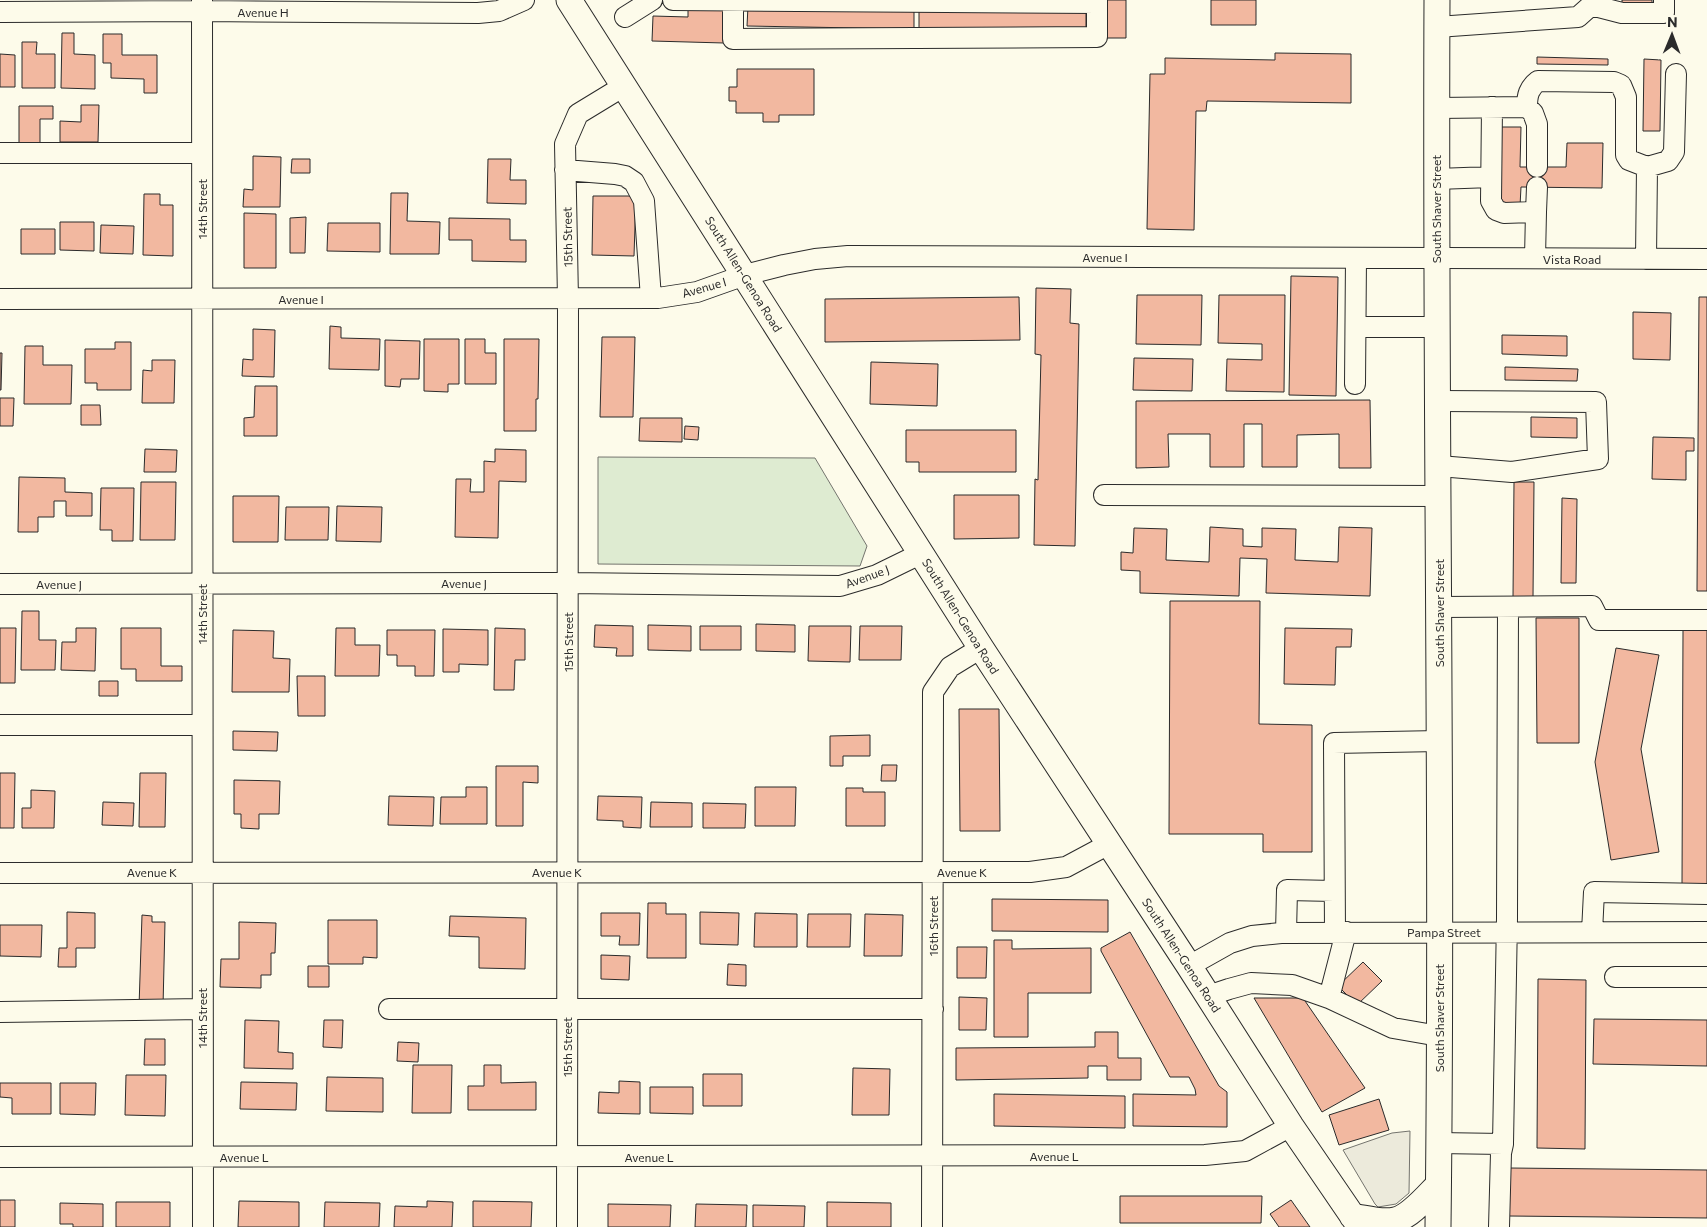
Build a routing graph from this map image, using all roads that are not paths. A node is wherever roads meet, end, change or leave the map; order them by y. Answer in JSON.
{"nodes":[{"id":1,"x":524,"y":0,"type":"edge"},
{"id":2,"x":569,"y":0,"type":"edge"},
{"id":3,"x":652,"y":0,"type":"edge"},
{"id":4,"x":673,"y":0,"type":"edge"},
{"id":5,"x":733,"y":0,"type":"edge"},
{"id":6,"x":1437,"y":0,"type":"edge"},
{"id":7,"x":1664,"y":0,"type":"edge"},
{"id":8,"x":914,"y":1,"type":"edge"},
{"id":9,"x":1097,"y":1,"type":"edge"},
{"id":10,"x":1594,"y":3,"type":"edge"},
{"id":11,"x":202,"y":6,"type":"edge"},
{"id":12,"x":0,"y":12,"type":"edge"},
{"id":13,"x":624,"y":17,"type":"dead end"},
{"id":14,"x":1437,"y":26,"type":"junction"},
{"id":15,"x":1676,"y":74,"type":"dead end"},
{"id":16,"x":624,"y":86,"type":"junction"},
{"id":17,"x":1527,"y":106,"type":"junction"},
{"id":18,"x":1492,"y":107,"type":"junction"},
{"id":19,"x":1436,"y":108,"type":"junction"},
{"id":20,"x":0,"y":153,"type":"edge"},
{"id":21,"x":202,"y":153,"type":"junction"},
{"id":22,"x":1537,"y":167,"type":"dead end"},
{"id":23,"x":1647,"y":167,"type":"junction"},
{"id":24,"x":566,"y":170,"type":"junction"},
{"id":25,"x":1491,"y":177,"type":"junction"},
{"id":26,"x":1437,"y":179,"type":"junction"},
{"id":27,"x":1536,"y":187,"type":"dead end"},
{"id":28,"x":1536,"y":212,"type":"junction"},
{"id":29,"x":1356,"y":258,"type":"junction"},
{"id":30,"x":1436,"y":258,"type":"junction"},
{"id":31,"x":1535,"y":258,"type":"junction"},
{"id":32,"x":1646,"y":259,"type":"junction"},
{"id":33,"x":1707,"y":259,"type":"edge"},
{"id":34,"x":745,"y":275,"type":"junction"},
{"id":35,"x":651,"y":298,"type":"junction"},
{"id":36,"x":0,"y":299,"type":"edge"},
{"id":37,"x":201,"y":299,"type":"junction"},
{"id":38,"x":568,"y":299,"type":"junction"},
{"id":39,"x":1356,"y":327,"type":"junction"},
{"id":40,"x":1436,"y":327,"type":"junction"},
{"id":41,"x":1355,"y":384,"type":"dead end"},
{"id":42,"x":1438,"y":400,"type":"junction"},
{"id":43,"x":1439,"y":466,"type":"junction"},
{"id":44,"x":1104,"y":495,"type":"dead end"},
{"id":45,"x":1439,"y":496,"type":"junction"},
{"id":46,"x":922,"y":553,"type":"junction"},
{"id":47,"x":568,"y":583,"type":"junction"},
{"id":48,"x":0,"y":584,"type":"edge"},
{"id":49,"x":202,"y":584,"type":"junction"},
{"id":50,"x":1508,"y":607,"type":"junction"},
{"id":51,"x":1439,"y":608,"type":"junction"},
{"id":52,"x":1707,"y":620,"type":"edge"},
{"id":53,"x":981,"y":648,"type":"junction"},
{"id":54,"x":0,"y":725,"type":"edge"},
{"id":55,"x":202,"y":725,"type":"junction"},
{"id":56,"x":1439,"y":741,"type":"junction"},
{"id":57,"x":1109,"y":844,"type":"junction"},
{"id":58,"x":202,"y":872,"type":"junction"},
{"id":59,"x":567,"y":872,"type":"junction"},
{"id":60,"x":933,"y":872,"type":"junction"},
{"id":61,"x":0,"y":873,"type":"edge"},
{"id":62,"x":1334,"y":891,"type":"junction"},
{"id":63,"x":1707,"y":894,"type":"edge"},
{"id":64,"x":1340,"y":932,"type":"junction"},
{"id":65,"x":1440,"y":932,"type":"junction"},
{"id":66,"x":1507,"y":932,"type":"junction"},
{"id":67,"x":1592,"y":932,"type":"junction"},
{"id":68,"x":1707,"y":932,"type":"edge"},
{"id":69,"x":1286,"y":933,"type":"junction"},
{"id":70,"x":1189,"y":966,"type":"junction"},
{"id":71,"x":1615,"y":977,"type":"dead end"},
{"id":72,"x":1707,"y":977,"type":"edge"},
{"id":73,"x":1208,"y":996,"type":"junction"},
{"id":74,"x":1330,"y":998,"type":"junction"},
{"id":75,"x":567,"y":1008,"type":"junction"},
{"id":76,"x":202,"y":1009,"type":"junction"},
{"id":77,"x":388,"y":1009,"type":"dead end"},
{"id":78,"x":933,"y":1009,"type":"junction"},
{"id":79,"x":0,"y":1012,"type":"edge"},
{"id":80,"x":1439,"y":1036,"type":"junction"},
{"id":81,"x":1291,"y":1126,"type":"junction"},
{"id":82,"x":1438,"y":1143,"type":"junction"},
{"id":83,"x":1503,"y":1144,"type":"junction"},
{"id":84,"x":932,"y":1156,"type":"junction"},
{"id":85,"x":0,"y":1157,"type":"edge"},
{"id":86,"x":202,"y":1157,"type":"junction"},
{"id":87,"x":568,"y":1157,"type":"junction"},
{"id":88,"x":1438,"y":1185,"type":"junction"},
{"id":89,"x":1356,"y":1221,"type":"edge"},
{"id":90,"x":202,"y":1227,"type":"edge"},
{"id":91,"x":567,"y":1227,"type":"edge"},
{"id":92,"x":932,"y":1227,"type":"edge"},
{"id":93,"x":1438,"y":1227,"type":"edge"},
{"id":94,"x":1499,"y":1227,"type":"edge"}],
"edges":[{"from":1,"to":11,"type":"street","name":"Avenue H"},
{"from":2,"to":16,"type":"main road","name":"South Allen-Genoa Road"},
{"from":3,"to":13,"type":"street"},
{"from":4,"to":5,"type":"street"},
{"from":5,"to":8,"type":"street"},
{"from":5,"to":9,"type":"street"},
{"from":6,"to":14,"type":"main road","name":"South Shaver Street"},
{"from":7,"to":10,"type":"street"},
{"from":8,"to":9,"type":"street"},
{"from":10,"to":14,"type":"street"},
{"from":11,"to":12,"type":"street","name":"Avenue H"},
{"from":11,"to":21,"type":"street","name":"14th Street"},
{"from":14,"to":19,"type":"main road","name":"South Shaver Street"},
{"from":15,"to":23,"type":"street"},
{"from":16,"to":24,"type":"street","name":"15th Street"},
{"from":16,"to":34,"type":"main road","name":"South Allen-Genoa Road"},
{"from":17,"to":18,"type":"street"},
{"from":17,"to":22,"type":"street"},
{"from":17,"to":23,"type":"street"},
{"from":18,"to":19,"type":"street"},
{"from":18,"to":25,"type":"street"},
{"from":19,"to":26,"type":"main road","name":"South Shaver Street"},
{"from":20,"to":21,"type":"street"},
{"from":21,"to":37,"type":"street","name":"14th Street"},
{"from":23,"to":32,"type":"street"},
{"from":24,"to":35,"type":"street"},
{"from":24,"to":38,"type":"street","name":"15th Street"},
{"from":25,"to":26,"type":"street"},
{"from":25,"to":28,"type":"street"},
{"from":26,"to":30,"type":"main road","name":"South Shaver Street"},
{"from":27,"to":28,"type":"street"},
{"from":28,"to":31,"type":"street"},
{"from":29,"to":30,"type":"street","name":"Avenue I"},
{"from":29,"to":34,"type":"street","name":"Avenue I"},
{"from":29,"to":39,"type":"street"},
{"from":30,"to":31,"type":"street","name":"Vista Road"},
{"from":30,"to":40,"type":"main road","name":"South Shaver Street"},
{"from":31,"to":32,"type":"street","name":"Vista Road"},
{"from":32,"to":33,"type":"street","name":"Vista Road"},
{"from":34,"to":35,"type":"street","name":"Avenue I"},
{"from":34,"to":46,"type":"main road","name":"South Allen-Genoa Road"},
{"from":35,"to":38,"type":"street","name":"Avenue I"},
{"from":36,"to":37,"type":"street","name":"Avenue I"},
{"from":37,"to":38,"type":"street","name":"Avenue I"},
{"from":37,"to":49,"type":"street","name":"14th Street"},
{"from":38,"to":47,"type":"street","name":"15th Street"},
{"from":39,"to":40,"type":"street"},
{"from":39,"to":41,"type":"street"},
{"from":40,"to":42,"type":"main road","name":"South Shaver Street"},
{"from":42,"to":43,"type":"main road","name":"South Shaver Street"},
{"from":42,"to":43,"type":"street"},
{"from":43,"to":45,"type":"main road","name":"South Shaver Street"},
{"from":44,"to":45,"type":"street"},
{"from":45,"to":51,"type":"main road","name":"South Shaver Street"},
{"from":46,"to":47,"type":"street","name":"Avenue J"},
{"from":46,"to":53,"type":"main road","name":"South Allen-Genoa Road"},
{"from":47,"to":49,"type":"street","name":"Avenue J"},
{"from":47,"to":59,"type":"street","name":"15th Street"},
{"from":48,"to":49,"type":"street","name":"Avenue J"},
{"from":49,"to":55,"type":"street","name":"14th Street"},
{"from":50,"to":51,"type":"street"},
{"from":50,"to":52,"type":"street"},
{"from":50,"to":66,"type":"street"},
{"from":51,"to":56,"type":"main road","name":"South Shaver Street"},
{"from":53,"to":57,"type":"main road","name":"South Allen-Genoa Road"},
{"from":53,"to":60,"type":"street","name":"16th Street"},
{"from":54,"to":55,"type":"street"},
{"from":55,"to":58,"type":"street","name":"14th Street"},
{"from":56,"to":62,"type":"street"},
{"from":56,"to":65,"type":"main road","name":"South Shaver Street"},
{"from":57,"to":60,"type":"street","name":"Avenue K"},
{"from":57,"to":70,"type":"main road","name":"South Allen-Genoa Road"},
{"from":58,"to":59,"type":"street","name":"Avenue K"},
{"from":58,"to":61,"type":"street","name":"Avenue K"},
{"from":58,"to":76,"type":"street","name":"14th Street"},
{"from":59,"to":60,"type":"street","name":"Avenue K"},
{"from":59,"to":75,"type":"street","name":"15th Street"},
{"from":60,"to":78,"type":"street","name":"16th Street"},
{"from":62,"to":64,"type":"street"},
{"from":62,"to":69,"type":"street"},
{"from":63,"to":67,"type":"street"},
{"from":64,"to":65,"type":"street","name":"Pampa Street"},
{"from":64,"to":69,"type":"street","name":"Pampa Street"},
{"from":64,"to":74,"type":"street"},
{"from":65,"to":66,"type":"street","name":"Pampa Street"},
{"from":65,"to":80,"type":"main road","name":"South Shaver Street"},
{"from":66,"to":67,"type":"street","name":"Pampa Street"},
{"from":66,"to":83,"type":"street"},
{"from":67,"to":68,"type":"street","name":"Pampa Street"},
{"from":69,"to":70,"type":"street","name":"Pampa Street"},
{"from":70,"to":73,"type":"main road","name":"South Allen-Genoa Road"},
{"from":71,"to":72,"type":"street"},
{"from":73,"to":74,"type":"street"},
{"from":73,"to":81,"type":"main road","name":"South Allen-Genoa Road"},
{"from":74,"to":80,"type":"street"},
{"from":75,"to":77,"type":"street"},
{"from":75,"to":78,"type":"street"},
{"from":75,"to":87,"type":"street","name":"15th Street"},
{"from":76,"to":79,"type":"street"},
{"from":76,"to":86,"type":"street","name":"14th Street"},
{"from":78,"to":84,"type":"street","name":"16th Street"},
{"from":80,"to":82,"type":"main road","name":"South Shaver Street"},
{"from":81,"to":84,"type":"street","name":"Avenue L"},
{"from":81,"to":89,"type":"main road","name":"South Allen-Genoa Road"},
{"from":82,"to":83,"type":"street"},
{"from":82,"to":88,"type":"main road","name":"South Shaver Street"},
{"from":83,"to":94,"type":"street"},
{"from":84,"to":87,"type":"street","name":"Avenue L"},
{"from":84,"to":92,"type":"street","name":"16th Street"},
{"from":85,"to":86,"type":"street","name":"Avenue L"},
{"from":86,"to":87,"type":"street","name":"Avenue L"},
{"from":86,"to":90,"type":"street","name":"14th Street"},
{"from":87,"to":91,"type":"street","name":"15th Street"},
{"from":88,"to":89,"type":"main road"},
{"from":88,"to":93,"type":"main road","name":"South Shaver Street"}]}
